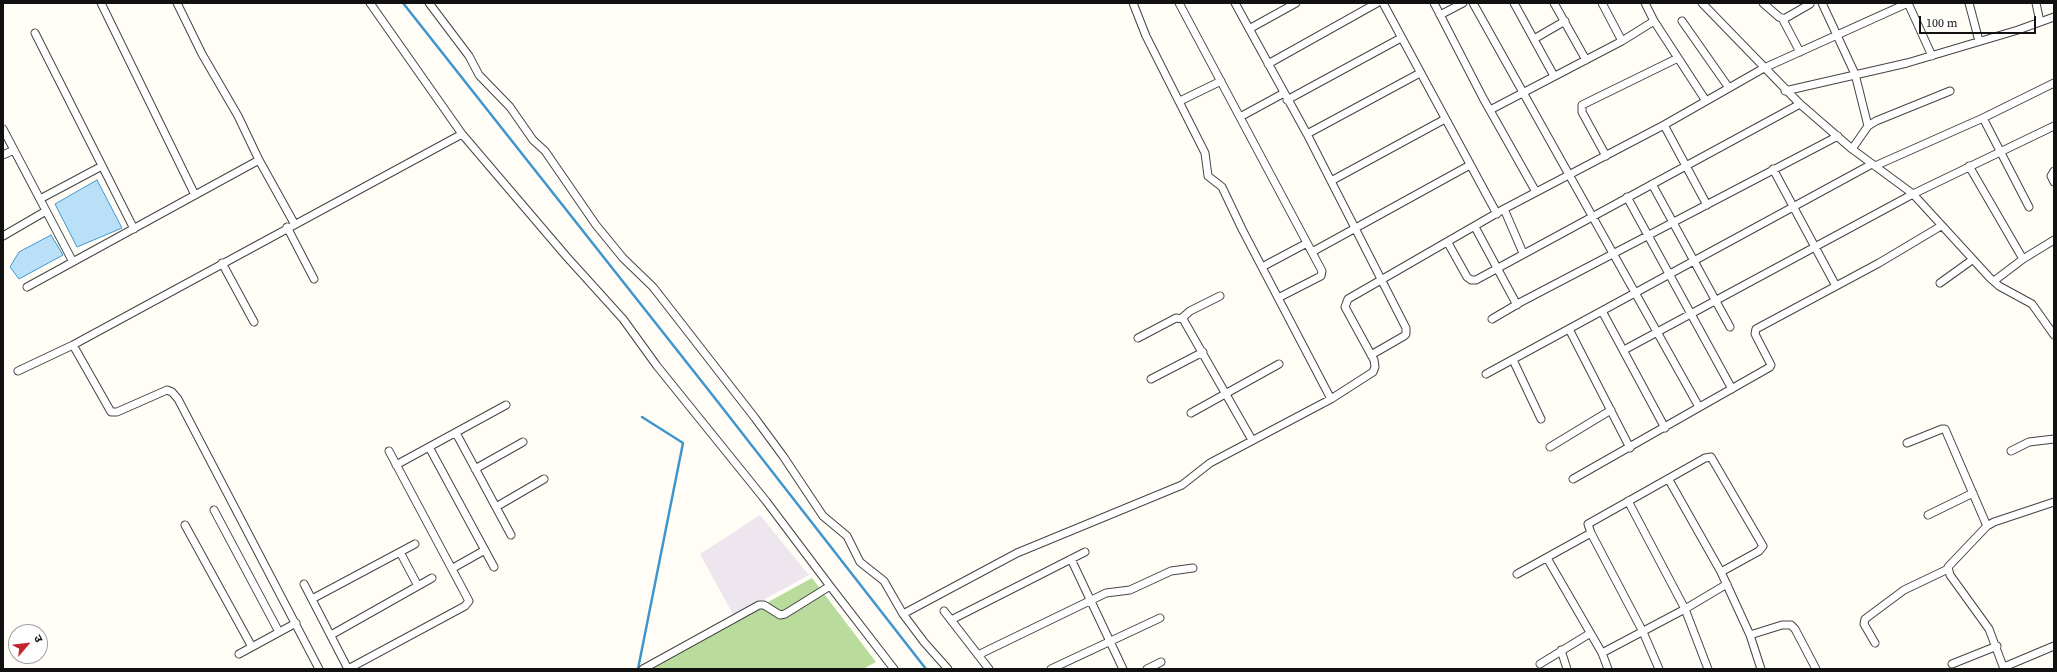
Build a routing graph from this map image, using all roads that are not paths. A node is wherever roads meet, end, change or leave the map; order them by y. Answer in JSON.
{"nodes":[{"id":1,"x":101,"y":3,"type":"edge"},
{"id":2,"x":177,"y":3,"type":"edge"},
{"id":3,"x":370,"y":3,"type":"edge"},
{"id":4,"x":429,"y":3,"type":"edge"},
{"id":5,"x":1132,"y":3,"type":"edge"},
{"id":6,"x":1179,"y":3,"type":"edge"},
{"id":7,"x":1235,"y":3,"type":"edge"},
{"id":8,"x":1296,"y":3,"type":"edge"},
{"id":9,"x":1377,"y":3,"type":"edge"},
{"id":10,"x":1382,"y":3,"type":"edge"},
{"id":11,"x":1434,"y":3,"type":"edge"},
{"id":12,"x":1463,"y":3,"type":"edge"},
{"id":13,"x":1473,"y":3,"type":"edge"},
{"id":14,"x":1514,"y":3,"type":"edge"},
{"id":15,"x":1554,"y":3,"type":"edge"},
{"id":16,"x":1602,"y":3,"type":"edge"},
{"id":17,"x":1645,"y":3,"type":"edge"},
{"id":18,"x":1702,"y":3,"type":"edge"},
{"id":19,"x":1763,"y":3,"type":"edge"},
{"id":20,"x":1822,"y":3,"type":"edge"},
{"id":21,"x":1908,"y":3,"type":"edge"},
{"id":22,"x":1969,"y":3,"type":"edge"},
{"id":23,"x":2036,"y":3,"type":"edge"},
{"id":24,"x":1810,"y":4,"type":"edge"},
{"id":25,"x":1440,"y":15,"type":"junction"},
{"id":26,"x":2054,"y":16,"type":"edge"},
{"id":27,"x":1782,"y":18,"type":"junction"},
{"id":28,"x":1565,"y":21,"type":"junction"},
{"id":29,"x":1654,"y":21,"type":"junction"},
{"id":30,"x":1682,"y":21,"type":"dead end"},
{"id":31,"x":2040,"y":22,"type":"junction"},
{"id":32,"x":1249,"y":29,"type":"junction"},
{"id":33,"x":35,"y":33,"type":"dead end"},
{"id":34,"x":1838,"y":35,"type":"junction"},
{"id":35,"x":1401,"y":38,"type":"junction"},
{"id":36,"x":1534,"y":38,"type":"junction"},
{"id":37,"x":1622,"y":41,"type":"junction"},
{"id":38,"x":1979,"y":41,"type":"junction"},
{"id":39,"x":1800,"y":52,"type":"junction"},
{"id":40,"x":1932,"y":56,"type":"junction"},
{"id":41,"x":1678,"y":58,"type":"junction"},
{"id":42,"x":1586,"y":60,"type":"junction"},
{"id":43,"x":1268,"y":64,"type":"junction"},
{"id":44,"x":1764,"y":68,"type":"junction"},
{"id":45,"x":1420,"y":73,"type":"junction"},
{"id":46,"x":1856,"y":74,"type":"junction"},
{"id":47,"x":1554,"y":76,"type":"junction"},
{"id":48,"x":1221,"y":81,"type":"junction"},
{"id":49,"x":2054,"y":83,"type":"edge"},
{"id":50,"x":1729,"y":88,"type":"junction"},
{"id":51,"x":1785,"y":91,"type":"junction"},
{"id":52,"x":1950,"y":91,"type":"dead end"},
{"id":53,"x":1522,"y":92,"type":"junction"},
{"id":54,"x":1286,"y":96,"type":"junction"},
{"id":55,"x":1180,"y":101,"type":"junction"},
{"id":56,"x":1706,"y":101,"type":"junction"},
{"id":57,"x":1800,"y":104,"type":"junction"},
{"id":58,"x":1490,"y":110,"type":"junction"},
{"id":59,"x":1240,"y":117,"type":"junction"},
{"id":60,"x":1983,"y":118,"type":"junction"},
{"id":61,"x":1445,"y":119,"type":"junction"},
{"id":62,"x":1664,"y":125,"type":"junction"},
{"id":63,"x":1868,"y":126,"type":"junction"},
{"id":64,"x":2054,"y":126,"type":"edge"},
{"id":65,"x":3,"y":129,"type":"edge"},
{"id":66,"x":462,"y":134,"type":"junction"},
{"id":67,"x":1308,"y":134,"type":"junction"},
{"id":68,"x":1838,"y":136,"type":"junction"},
{"id":69,"x":1852,"y":149,"type":"junction"},
{"id":70,"x":14,"y":150,"type":"junction"},
{"id":71,"x":2000,"y":152,"type":"junction"},
{"id":72,"x":3,"y":155,"type":"edge"},
{"id":73,"x":1606,"y":156,"type":"junction"},
{"id":74,"x":259,"y":160,"type":"junction"},
{"id":75,"x":1470,"y":165,"type":"junction"},
{"id":76,"x":1685,"y":165,"type":"junction"},
{"id":77,"x":1873,"y":165,"type":"junction"},
{"id":78,"x":102,"y":166,"type":"junction"},
{"id":79,"x":1969,"y":166,"type":"junction"},
{"id":80,"x":1773,"y":169,"type":"junction"},
{"id":81,"x":2054,"y":171,"type":"edge"},
{"id":82,"x":1569,"y":174,"type":"junction"},
{"id":83,"x":1331,"y":181,"type":"junction"},
{"id":84,"x":2054,"y":182,"type":"edge"},
{"id":85,"x":1652,"y":184,"type":"junction"},
{"id":86,"x":1536,"y":192,"type":"junction"},
{"id":87,"x":1913,"y":194,"type":"junction"},
{"id":88,"x":195,"y":195,"type":"junction"},
{"id":89,"x":1627,"y":197,"type":"junction"},
{"id":90,"x":40,"y":199,"type":"junction"},
{"id":91,"x":1707,"y":205,"type":"junction"},
{"id":92,"x":2029,"y":207,"type":"dead end"},
{"id":93,"x":1794,"y":208,"type":"junction"},
{"id":94,"x":1504,"y":209,"type":"junction"},
{"id":95,"x":46,"y":211,"type":"junction"},
{"id":96,"x":1496,"y":214,"type":"junction"},
{"id":97,"x":1593,"y":216,"type":"junction"},
{"id":98,"x":294,"y":223,"type":"junction"},
{"id":99,"x":1672,"y":224,"type":"junction"},
{"id":100,"x":1941,"y":226,"type":"junction"},
{"id":101,"x":1356,"y":227,"type":"junction"},
{"id":102,"x":1475,"y":227,"type":"junction"},
{"id":103,"x":287,"y":228,"type":"junction"},
{"id":104,"x":134,"y":229,"type":"junction"},
{"id":105,"x":3,"y":236,"type":"edge"},
{"id":106,"x":1648,"y":237,"type":"junction"},
{"id":107,"x":2054,"y":241,"type":"edge"},
{"id":108,"x":1307,"y":243,"type":"junction"},
{"id":109,"x":1448,"y":243,"type":"junction"},
{"id":110,"x":1815,"y":248,"type":"junction"},
{"id":111,"x":1312,"y":252,"type":"junction"},
{"id":112,"x":1523,"y":253,"type":"junction"},
{"id":113,"x":1614,"y":254,"type":"junction"},
{"id":114,"x":2023,"y":259,"type":"junction"},
{"id":115,"x":1972,"y":260,"type":"junction"},
{"id":116,"x":74,"y":262,"type":"junction"},
{"id":117,"x":222,"y":262,"type":"junction"},
{"id":118,"x":1693,"y":262,"type":"junction"},
{"id":119,"x":1262,"y":267,"type":"junction"},
{"id":120,"x":1497,"y":267,"type":"junction"},
{"id":121,"x":1669,"y":275,"type":"junction"},
{"id":122,"x":1382,"y":278,"type":"junction"},
{"id":123,"x":314,"y":279,"type":"dead end"},
{"id":124,"x":1994,"y":281,"type":"junction"},
{"id":125,"x":1940,"y":284,"type":"dead end"},
{"id":126,"x":1836,"y":286,"type":"junction"},
{"id":127,"x":27,"y":287,"type":"dead end"},
{"id":128,"x":1636,"y":293,"type":"junction"},
{"id":129,"x":1220,"y":296,"type":"dead end"},
{"id":130,"x":1278,"y":298,"type":"junction"},
{"id":131,"x":1716,"y":301,"type":"junction"},
{"id":132,"x":1517,"y":305,"type":"junction"},
{"id":133,"x":1602,"y":311,"type":"junction"},
{"id":134,"x":1691,"y":314,"type":"junction"},
{"id":135,"x":1182,"y":318,"type":"junction"},
{"id":136,"x":1492,"y":319,"type":"dead end"},
{"id":137,"x":254,"y":322,"type":"dead end"},
{"id":138,"x":1730,"y":327,"type":"dead end"},
{"id":139,"x":1569,"y":330,"type":"junction"},
{"id":140,"x":1658,"y":332,"type":"junction"},
{"id":141,"x":2054,"y":335,"type":"edge"},
{"id":142,"x":1138,"y":338,"type":"dead end"},
{"id":143,"x":73,"y":345,"type":"junction"},
{"id":144,"x":1624,"y":350,"type":"junction"},
{"id":145,"x":1203,"y":352,"type":"junction"},
{"id":146,"x":1371,"y":355,"type":"junction"},
{"id":147,"x":1513,"y":360,"type":"junction"},
{"id":148,"x":1278,"y":364,"type":"dead end"},
{"id":149,"x":18,"y":371,"type":"dead end"},
{"id":150,"x":1486,"y":374,"type":"dead end"},
{"id":151,"x":1151,"y":379,"type":"dead end"},
{"id":152,"x":1732,"y":389,"type":"junction"},
{"id":153,"x":1226,"y":394,"type":"junction"},
{"id":154,"x":1331,"y":399,"type":"junction"},
{"id":155,"x":506,"y":405,"type":"dead end"},
{"id":156,"x":1699,"y":407,"type":"junction"},
{"id":157,"x":1611,"y":410,"type":"junction"},
{"id":158,"x":1191,"y":413,"type":"dead end"},
{"id":159,"x":1541,"y":419,"type":"dead end"},
{"id":160,"x":1665,"y":428,"type":"junction"},
{"id":161,"x":456,"y":433,"type":"junction"},
{"id":162,"x":2054,"y":439,"type":"edge"},
{"id":163,"x":1252,"y":440,"type":"junction"},
{"id":164,"x":524,"y":442,"type":"dead end"},
{"id":165,"x":1907,"y":443,"type":"dead end"},
{"id":166,"x":429,"y":447,"type":"junction"},
{"id":167,"x":1550,"y":447,"type":"dead end"},
{"id":168,"x":1630,"y":448,"type":"junction"},
{"id":169,"x":389,"y":451,"type":"dead end"},
{"id":170,"x":2011,"y":451,"type":"dead end"},
{"id":171,"x":396,"y":465,"type":"junction"},
{"id":172,"x":476,"y":469,"type":"junction"},
{"id":173,"x":1573,"y":479,"type":"dead end"},
{"id":174,"x":544,"y":480,"type":"dead end"},
{"id":175,"x":1669,"y":480,"type":"junction"},
{"id":176,"x":1973,"y":493,"type":"junction"},
{"id":177,"x":1628,"y":501,"type":"junction"},
{"id":178,"x":2054,"y":502,"type":"edge"},
{"id":179,"x":496,"y":507,"type":"junction"},
{"id":180,"x":214,"y":510,"type":"dead end"},
{"id":181,"x":1928,"y":515,"type":"dead end"},
{"id":182,"x":185,"y":525,"type":"dead end"},
{"id":183,"x":1987,"y":526,"type":"junction"},
{"id":184,"x":1591,"y":533,"type":"junction"},
{"id":185,"x":511,"y":535,"type":"dead end"},
{"id":186,"x":415,"y":544,"type":"dead end"},
{"id":187,"x":485,"y":550,"type":"junction"},
{"id":188,"x":400,"y":552,"type":"junction"},
{"id":189,"x":1086,"y":552,"type":"dead end"},
{"id":190,"x":1546,"y":558,"type":"junction"},
{"id":191,"x":1071,"y":559,"type":"junction"},
{"id":192,"x":494,"y":567,"type":"dead end"},
{"id":193,"x":453,"y":568,"type":"junction"},
{"id":194,"x":1193,"y":568,"type":"dead end"},
{"id":195,"x":1948,"y":569,"type":"junction"},
{"id":196,"x":1721,"y":572,"type":"junction"},
{"id":197,"x":1517,"y":574,"type":"dead end"},
{"id":198,"x":432,"y":578,"type":"dead end"},
{"id":199,"x":304,"y":584,"type":"dead end"},
{"id":200,"x":1727,"y":584,"type":"junction"},
{"id":201,"x":418,"y":586,"type":"junction"},
{"id":202,"x":830,"y":586,"type":"junction"},
{"id":203,"x":312,"y":599,"type":"junction"},
{"id":204,"x":1091,"y":601,"type":"junction"},
{"id":205,"x":1685,"y":609,"type":"junction"},
{"id":206,"x":944,"y":611,"type":"dead end"},
{"id":207,"x":903,"y":614,"type":"junction"},
{"id":208,"x":1160,"y":618,"type":"dead end"},
{"id":209,"x":951,"y":620,"type":"junction"},
{"id":210,"x":296,"y":623,"type":"junction"},
{"id":211,"x":279,"y":632,"type":"junction"},
{"id":212,"x":1643,"y":632,"type":"junction"},
{"id":213,"x":331,"y":634,"type":"junction"},
{"id":214,"x":1589,"y":634,"type":"junction"},
{"id":215,"x":1750,"y":635,"type":"junction"},
{"id":216,"x":1109,"y":642,"type":"junction"},
{"id":217,"x":1875,"y":643,"type":"dead end"},
{"id":218,"x":1997,"y":646,"type":"junction"},
{"id":219,"x":2054,"y":646,"type":"edge"},
{"id":220,"x":252,"y":647,"type":"junction"},
{"id":221,"x":1561,"y":650,"type":"junction"},
{"id":222,"x":1602,"y":653,"type":"junction"},
{"id":223,"x":239,"y":654,"type":"dead end"},
{"id":224,"x":978,"y":655,"type":"junction"},
{"id":225,"x":1161,"y":662,"type":"dead end"},
{"id":226,"x":1540,"y":664,"type":"dead end"},
{"id":227,"x":1952,"y":664,"type":"dead end"},
{"id":228,"x":2004,"y":668,"type":"edge"},
{"id":229,"x":319,"y":669,"type":"edge"},
{"id":230,"x":348,"y":669,"type":"edge"},
{"id":231,"x":643,"y":669,"type":"edge"},
{"id":232,"x":894,"y":669,"type":"edge"},
{"id":233,"x":948,"y":669,"type":"edge"},
{"id":234,"x":989,"y":669,"type":"edge"},
{"id":235,"x":1051,"y":669,"type":"edge"},
{"id":236,"x":1123,"y":669,"type":"edge"},
{"id":237,"x":1146,"y":669,"type":"edge"},
{"id":238,"x":1567,"y":669,"type":"edge"},
{"id":239,"x":1608,"y":669,"type":"edge"},
{"id":240,"x":1659,"y":669,"type":"edge"},
{"id":241,"x":1708,"y":669,"type":"edge"},
{"id":242,"x":1761,"y":669,"type":"edge"},
{"id":243,"x":1816,"y":669,"type":"edge"}],
"edges":[{"from":1,"to":88,"type":"street"},
{"from":2,"to":74,"type":"street"},
{"from":3,"to":66,"type":"street"},
{"from":4,"to":207,"type":"street"},
{"from":5,"to":55,"type":"street"},
{"from":6,"to":48,"type":"street"},
{"from":7,"to":32,"type":"street"},
{"from":8,"to":32,"type":"street"},
{"from":9,"to":43,"type":"street"},
{"from":10,"to":35,"type":"street"},
{"from":11,"to":25,"type":"street"},
{"from":12,"to":25,"type":"street"},
{"from":13,"to":53,"type":"street"},
{"from":14,"to":36,"type":"street"},
{"from":15,"to":28,"type":"street"},
{"from":16,"to":37,"type":"street"},
{"from":17,"to":29,"type":"street"},
{"from":18,"to":44,"type":"street"},
{"from":19,"to":27,"type":"street"},
{"from":20,"to":34,"type":"street"},
{"from":21,"to":34,"type":"street"},
{"from":21,"to":40,"type":"street"},
{"from":22,"to":38,"type":"street"},
{"from":23,"to":31,"type":"street"},
{"from":24,"to":27,"type":"street"},
{"from":25,"to":58,"type":"street"},
{"from":26,"to":31,"type":"street"},
{"from":27,"to":39,"type":"street"},
{"from":28,"to":36,"type":"street"},
{"from":28,"to":42,"type":"street"},
{"from":29,"to":37,"type":"street"},
{"from":29,"to":41,"type":"street"},
{"from":30,"to":50,"type":"street"},
{"from":31,"to":38,"type":"street"},
{"from":32,"to":43,"type":"street"},
{"from":33,"to":78,"type":"street"},
{"from":34,"to":39,"type":"street"},
{"from":34,"to":46,"type":"street"},
{"from":35,"to":45,"type":"street"},
{"from":35,"to":54,"type":"street"},
{"from":36,"to":47,"type":"street"},
{"from":37,"to":42,"type":"street"},
{"from":38,"to":40,"type":"street"},
{"from":39,"to":44,"type":"street"},
{"from":40,"to":46,"type":"street"},
{"from":41,"to":56,"type":"street"},
{"from":41,"to":73,"type":"street"},
{"from":42,"to":47,"type":"street"},
{"from":43,"to":54,"type":"street"},
{"from":44,"to":50,"type":"street"},
{"from":44,"to":51,"type":"street"},
{"from":45,"to":61,"type":"street"},
{"from":45,"to":67,"type":"street"},
{"from":46,"to":51,"type":"street"},
{"from":46,"to":63,"type":"street"},
{"from":47,"to":53,"type":"street"},
{"from":48,"to":55,"type":"street"},
{"from":48,"to":59,"type":"street"},
{"from":49,"to":60,"type":"street"},
{"from":50,"to":56,"type":"street"},
{"from":51,"to":57,"type":"street"},
{"from":52,"to":63,"type":"street"},
{"from":53,"to":58,"type":"street"},
{"from":53,"to":82,"type":"street"},
{"from":54,"to":59,"type":"street"},
{"from":54,"to":67,"type":"street"},
{"from":55,"to":119,"type":"street"},
{"from":56,"to":62,"type":"street"},
{"from":57,"to":68,"type":"street"},
{"from":57,"to":76,"type":"street"},
{"from":58,"to":86,"type":"street"},
{"from":59,"to":108,"type":"street"},
{"from":60,"to":71,"type":"street"},
{"from":60,"to":77,"type":"street"},
{"from":61,"to":75,"type":"street"},
{"from":61,"to":83,"type":"street"},
{"from":62,"to":73,"type":"street"},
{"from":62,"to":76,"type":"street"},
{"from":63,"to":69,"type":"street"},
{"from":64,"to":71,"type":"street"},
{"from":65,"to":70,"type":"street"},
{"from":66,"to":98,"type":"street"},
{"from":66,"to":202,"type":"street"},
{"from":67,"to":83,"type":"street"},
{"from":68,"to":69,"type":"street"},
{"from":68,"to":80,"type":"street"},
{"from":69,"to":77,"type":"street"},
{"from":70,"to":72,"type":"street"},
{"from":70,"to":90,"type":"street"},
{"from":71,"to":79,"type":"street"},
{"from":71,"to":92,"type":"street"},
{"from":73,"to":82,"type":"street"},
{"from":74,"to":88,"type":"street"},
{"from":74,"to":98,"type":"street"},
{"from":75,"to":96,"type":"street"},
{"from":75,"to":101,"type":"street"},
{"from":76,"to":85,"type":"street"},
{"from":76,"to":91,"type":"street"},
{"from":77,"to":87,"type":"street"},
{"from":77,"to":93,"type":"street"},
{"from":78,"to":90,"type":"street"},
{"from":78,"to":104,"type":"street"},
{"from":79,"to":87,"type":"street"},
{"from":79,"to":114,"type":"street"},
{"from":80,"to":91,"type":"street"},
{"from":80,"to":93,"type":"street"},
{"from":81,"to":84,"type":"street"},
{"from":82,"to":86,"type":"street"},
{"from":82,"to":97,"type":"street"},
{"from":83,"to":101,"type":"street"},
{"from":85,"to":89,"type":"street"},
{"from":85,"to":99,"type":"street"},
{"from":86,"to":94,"type":"street"},
{"from":87,"to":100,"type":"street"},
{"from":87,"to":110,"type":"street"},
{"from":88,"to":104,"type":"street"},
{"from":89,"to":97,"type":"street"},
{"from":89,"to":106,"type":"street"},
{"from":90,"to":95,"type":"street"},
{"from":91,"to":99,"type":"street"},
{"from":93,"to":110,"type":"street"},
{"from":93,"to":118,"type":"street"},
{"from":94,"to":96,"type":"street"},
{"from":94,"to":112,"type":"street"},
{"from":95,"to":105,"type":"street"},
{"from":95,"to":116,"type":"street"},
{"from":96,"to":102,"type":"street"},
{"from":97,"to":112,"type":"street"},
{"from":97,"to":113,"type":"street"},
{"from":98,"to":103,"type":"street"},
{"from":99,"to":106,"type":"street"},
{"from":99,"to":118,"type":"street"},
{"from":100,"to":115,"type":"street"},
{"from":100,"to":126,"type":"street"},
{"from":101,"to":111,"type":"street"},
{"from":101,"to":122,"type":"street"},
{"from":102,"to":109,"type":"street"},
{"from":102,"to":120,"type":"street"},
{"from":103,"to":117,"type":"street"},
{"from":103,"to":123,"type":"street"},
{"from":104,"to":116,"type":"street"},
{"from":106,"to":113,"type":"street"},
{"from":106,"to":121,"type":"street"},
{"from":107,"to":114,"type":"street"},
{"from":108,"to":111,"type":"street"},
{"from":108,"to":119,"type":"street"},
{"from":109,"to":120,"type":"street"},
{"from":109,"to":122,"type":"street"},
{"from":110,"to":126,"type":"street"},
{"from":110,"to":131,"type":"street"},
{"from":111,"to":130,"type":"street"},
{"from":112,"to":120,"type":"street"},
{"from":113,"to":128,"type":"street"},
{"from":113,"to":132,"type":"street"},
{"from":114,"to":124,"type":"street"},
{"from":115,"to":124,"type":"street"},
{"from":115,"to":125,"type":"street"},
{"from":116,"to":127,"type":"street"},
{"from":117,"to":137,"type":"street"},
{"from":117,"to":143,"type":"street"},
{"from":118,"to":121,"type":"street"},
{"from":118,"to":131,"type":"street"},
{"from":119,"to":130,"type":"street"},
{"from":120,"to":132,"type":"street"},
{"from":121,"to":128,"type":"street"},
{"from":121,"to":134,"type":"street"},
{"from":122,"to":146,"type":"street"},
{"from":122,"to":146,"type":"street"},
{"from":124,"to":141,"type":"street"},
{"from":126,"to":152,"type":"street"},
{"from":128,"to":133,"type":"street"},
{"from":128,"to":140,"type":"street"},
{"from":129,"to":135,"type":"street"},
{"from":130,"to":154,"type":"street"},
{"from":131,"to":134,"type":"street"},
{"from":131,"to":138,"type":"street"},
{"from":132,"to":136,"type":"street"},
{"from":133,"to":139,"type":"street"},
{"from":133,"to":144,"type":"street"},
{"from":134,"to":140,"type":"street"},
{"from":134,"to":152,"type":"street"},
{"from":135,"to":142,"type":"street"},
{"from":135,"to":145,"type":"street"},
{"from":139,"to":147,"type":"street"},
{"from":139,"to":157,"type":"street"},
{"from":140,"to":144,"type":"street"},
{"from":140,"to":156,"type":"street"},
{"from":143,"to":149,"type":"street"},
{"from":143,"to":210,"type":"street"},
{"from":144,"to":160,"type":"street"},
{"from":145,"to":151,"type":"street"},
{"from":145,"to":153,"type":"street"},
{"from":146,"to":154,"type":"street"},
{"from":147,"to":150,"type":"street"},
{"from":147,"to":159,"type":"street"},
{"from":148,"to":153,"type":"street"},
{"from":152,"to":156,"type":"street"},
{"from":153,"to":158,"type":"street"},
{"from":153,"to":163,"type":"street"},
{"from":154,"to":163,"type":"street"},
{"from":155,"to":161,"type":"street"},
{"from":156,"to":160,"type":"street"},
{"from":157,"to":167,"type":"street"},
{"from":157,"to":168,"type":"street"},
{"from":160,"to":168,"type":"street"},
{"from":161,"to":166,"type":"street"},
{"from":161,"to":172,"type":"street"},
{"from":162,"to":170,"type":"street"},
{"from":163,"to":207,"type":"street"},
{"from":164,"to":172,"type":"street"},
{"from":165,"to":176,"type":"street"},
{"from":166,"to":171,"type":"street"},
{"from":166,"to":187,"type":"street"},
{"from":168,"to":173,"type":"street"},
{"from":169,"to":171,"type":"street"},
{"from":171,"to":193,"type":"street"},
{"from":172,"to":179,"type":"street"},
{"from":174,"to":179,"type":"street"},
{"from":175,"to":177,"type":"street"},
{"from":175,"to":196,"type":"street"},
{"from":175,"to":196,"type":"street"},
{"from":176,"to":181,"type":"street"},
{"from":176,"to":183,"type":"street"},
{"from":177,"to":184,"type":"street"},
{"from":177,"to":205,"type":"street"},
{"from":178,"to":183,"type":"street"},
{"from":179,"to":185,"type":"street"},
{"from":180,"to":211,"type":"street"},
{"from":182,"to":220,"type":"street"},
{"from":183,"to":195,"type":"street"},
{"from":184,"to":190,"type":"street"},
{"from":184,"to":212,"type":"street"},
{"from":186,"to":188,"type":"street"},
{"from":187,"to":192,"type":"street"},
{"from":187,"to":193,"type":"street"},
{"from":188,"to":201,"type":"street"},
{"from":188,"to":203,"type":"street"},
{"from":189,"to":191,"type":"street"},
{"from":190,"to":197,"type":"street"},
{"from":190,"to":214,"type":"street"},
{"from":191,"to":204,"type":"street"},
{"from":191,"to":209,"type":"street"},
{"from":193,"to":230,"type":"street"},
{"from":194,"to":204,"type":"street"},
{"from":195,"to":217,"type":"street"},
{"from":195,"to":218,"type":"street"},
{"from":196,"to":200,"type":"street"},
{"from":198,"to":201,"type":"street"},
{"from":199,"to":203,"type":"street"},
{"from":200,"to":205,"type":"street"},
{"from":200,"to":215,"type":"street"},
{"from":201,"to":213,"type":"street"},
{"from":202,"to":231,"type":"street"},
{"from":202,"to":232,"type":"street"},
{"from":203,"to":213,"type":"street"},
{"from":204,"to":216,"type":"street"},
{"from":204,"to":224,"type":"street"},
{"from":205,"to":212,"type":"street"},
{"from":205,"to":241,"type":"street"},
{"from":206,"to":209,"type":"street"},
{"from":207,"to":233,"type":"street"},
{"from":208,"to":216,"type":"street"},
{"from":209,"to":224,"type":"street"},
{"from":210,"to":211,"type":"street"},
{"from":210,"to":229,"type":"street"},
{"from":211,"to":220,"type":"street"},
{"from":212,"to":222,"type":"street"},
{"from":212,"to":240,"type":"street"},
{"from":213,"to":230,"type":"street"},
{"from":214,"to":221,"type":"street"},
{"from":214,"to":222,"type":"street"},
{"from":215,"to":242,"type":"street"},
{"from":215,"to":243,"type":"street"},
{"from":216,"to":235,"type":"street"},
{"from":216,"to":236,"type":"street"},
{"from":218,"to":227,"type":"street"},
{"from":218,"to":228,"type":"street"},
{"from":219,"to":228,"type":"street"},
{"from":220,"to":223,"type":"street"},
{"from":221,"to":226,"type":"street"},
{"from":221,"to":238,"type":"street"},
{"from":222,"to":239,"type":"street"},
{"from":224,"to":234,"type":"street"},
{"from":225,"to":237,"type":"street"}]}
